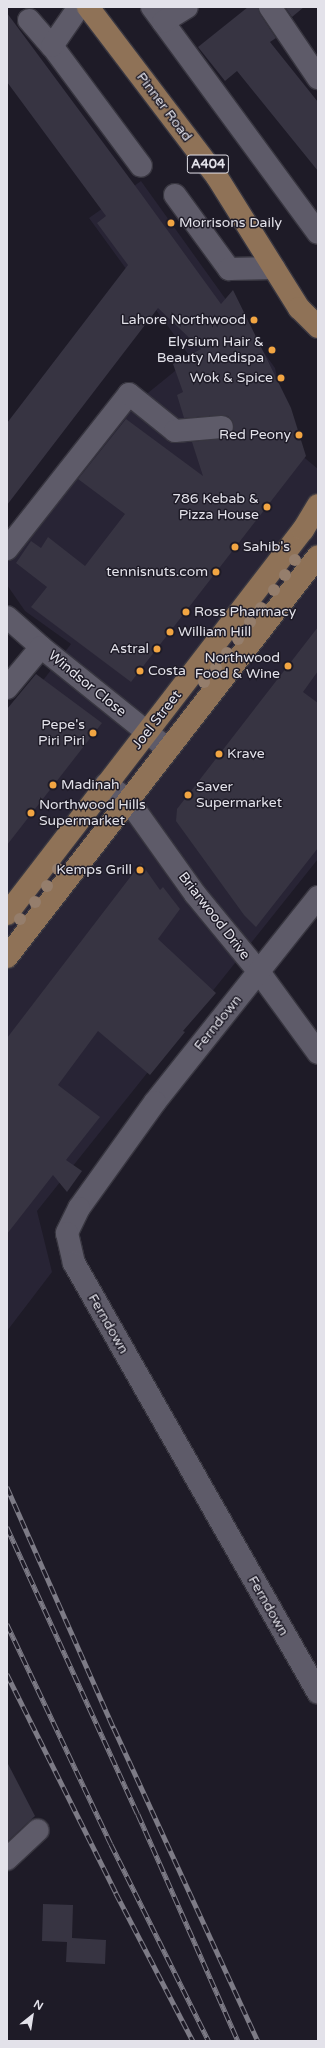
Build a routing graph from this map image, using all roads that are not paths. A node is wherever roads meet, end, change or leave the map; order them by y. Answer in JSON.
{"nodes":[{"id":1,"x":79,"y":7,"type":"edge"},
{"id":2,"x":88,"y":7,"type":"edge"},
{"id":3,"x":187,"y":7,"type":"edge"},
{"id":4,"x":270,"y":7,"type":"edge"},
{"id":5,"x":158,"y":14,"type":"edge"},
{"id":6,"x":29,"y":20,"type":"dead end"},
{"id":7,"x":52,"y":46,"type":"junction"},
{"id":8,"x":318,"y":78,"type":"edge"},
{"id":9,"x":141,"y":166,"type":"dead end"},
{"id":10,"x":175,"y":195,"type":"dead end"},
{"id":11,"x":318,"y":234,"type":"edge"},
{"id":12,"x":274,"y":268,"type":"junction"},
{"id":13,"x":318,"y":327,"type":"edge"},
{"id":14,"x":222,"y":427,"type":"dead end"},
{"id":15,"x":318,"y":505,"type":"edge"},
{"id":16,"x":7,"y":549,"type":"edge"},
{"id":17,"x":318,"y":556,"type":"edge"},
{"id":18,"x":7,"y":617,"type":"edge"},
{"id":19,"x":41,"y":647,"type":"junction"},
{"id":20,"x":7,"y":688,"type":"edge"},
{"id":21,"x":148,"y":732,"type":"junction"},
{"id":22,"x":168,"y":749,"type":"junction"},
{"id":23,"x":106,"y":784,"type":"junction"},
{"id":24,"x":128,"y":800,"type":"junction"},
{"id":25,"x":318,"y":897,"type":"edge"},
{"id":26,"x":7,"y":914,"type":"edge"},
{"id":27,"x":7,"y":957,"type":"edge"},
{"id":28,"x":259,"y":972,"type":"junction"},
{"id":29,"x":318,"y":1053,"type":"edge"},
{"id":30,"x":318,"y":1693,"type":"edge"},
{"id":31,"x":38,"y":1830,"type":"dead end"},
{"id":32,"x":7,"y":1859,"type":"edge"}],
"edges":[{"from":1,"to":7,"type":"street"},
{"from":2,"to":12,"type":"main road","name":"Pinner Road","number":"A404"},
{"from":3,"to":5,"type":"street"},
{"from":4,"to":8,"type":"street"},
{"from":5,"to":11,"type":"street"},
{"from":6,"to":7,"type":"street"},
{"from":7,"to":9,"type":"street"},
{"from":10,"to":12,"type":"street"},
{"from":12,"to":13,"type":"main road","name":"Pinner Road","number":"A404"},
{"from":14,"to":16,"type":"street"},
{"from":15,"to":21,"type":"main road","name":"Joel Street"},
{"from":17,"to":22,"type":"main road","name":"Joel Street"},
{"from":18,"to":19,"type":"street","name":"Windsor Close"},
{"from":19,"to":20,"type":"street"},
{"from":19,"to":21,"type":"street","name":"Windsor Close"},
{"from":21,"to":22,"type":"street","name":"Windsor Close"},
{"from":21,"to":23,"type":"main road","name":"Joel Street"},
{"from":22,"to":24,"type":"main road","name":"Joel Street"},
{"from":23,"to":24,"type":"street","name":"Briarwood Drive"},
{"from":23,"to":26,"type":"main road","name":"Joel Street"},
{"from":24,"to":27,"type":"main road","name":"Joel Street"},
{"from":24,"to":28,"type":"street","name":"Briarwood Drive"},
{"from":25,"to":28,"type":"street","name":"Ferndown"},
{"from":28,"to":29,"type":"street","name":"Briarwood Drive"},
{"from":28,"to":30,"type":"street","name":"Ferndown"},
{"from":31,"to":32,"type":"street"}]}
